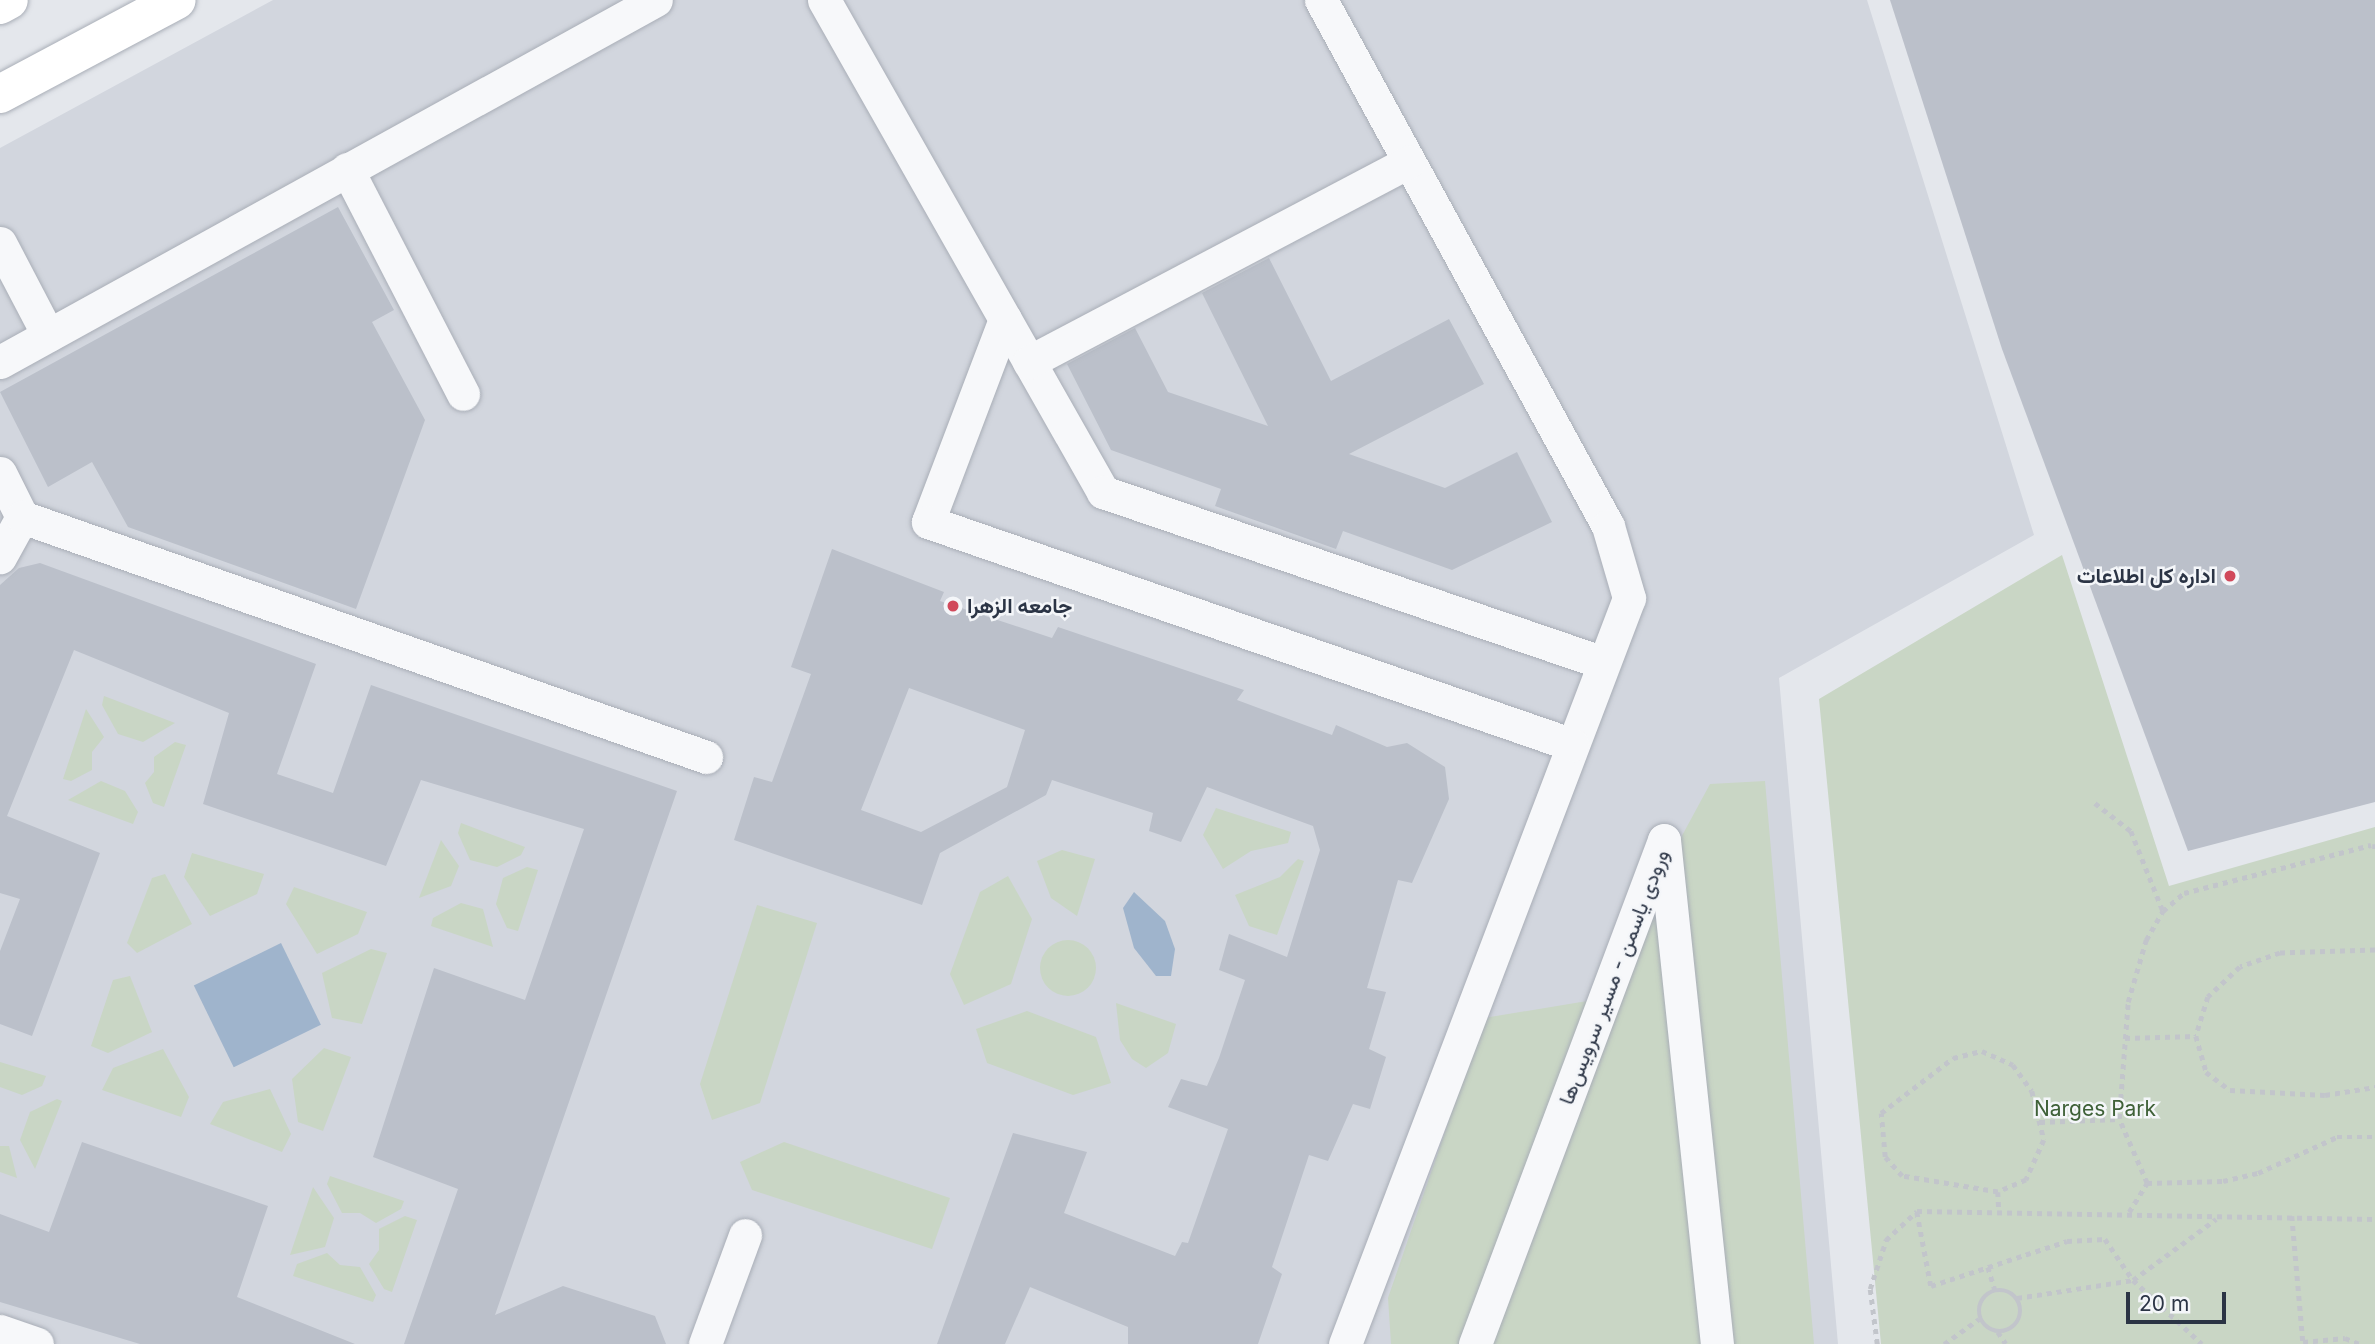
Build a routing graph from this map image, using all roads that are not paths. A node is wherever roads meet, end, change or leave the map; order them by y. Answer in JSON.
{"nodes":[{"id":1,"x":9,"y":0,"type":"edge"},
{"id":2,"x":177,"y":0,"type":"edge"},
{"id":3,"x":656,"y":0,"type":"edge"},
{"id":4,"x":824,"y":0,"type":"edge"},
{"id":5,"x":1321,"y":0,"type":"edge"},
{"id":6,"x":0,"y":5,"type":"edge"},
{"id":7,"x":0,"y":94,"type":"edge"},
{"id":8,"x":1409,"y":162,"type":"junction"},
{"id":9,"x":347,"y":169,"type":"junction"},
{"id":10,"x":0,"y":243,"type":"edge"},
{"id":11,"x":1005,"y":319,"type":"junction"},
{"id":12,"x":48,"y":335,"type":"junction"},
{"id":13,"x":0,"y":362,"type":"edge"},
{"id":14,"x":1030,"y":362,"type":"junction"},
{"id":15,"x":463,"y":394,"type":"dead end"},
{"id":16,"x":0,"y":472,"type":"edge"},
{"id":17,"x":22,"y":517,"type":"junction"},
{"id":18,"x":0,"y":557,"type":"edge"},
{"id":19,"x":1604,"y":663,"type":"junction"},
{"id":20,"x":1573,"y":745,"type":"junction"},
{"id":21,"x":706,"y":757,"type":"dead end"},
{"id":22,"x":745,"y":1236,"type":"dead end"},
{"id":23,"x":0,"y":1331,"type":"edge"},
{"id":24,"x":37,"y":1344,"type":"edge"},
{"id":25,"x":705,"y":1344,"type":"edge"},
{"id":26,"x":1345,"y":1344,"type":"edge"},
{"id":27,"x":1475,"y":1344,"type":"edge"},
{"id":28,"x":1717,"y":1344,"type":"edge"}],
"edges":[{"from":1,"to":6,"type":"main road"},
{"from":2,"to":7,"type":"main road"},
{"from":3,"to":9,"type":"lane"},
{"from":4,"to":11,"type":"lane"},
{"from":5,"to":8,"type":"lane"},
{"from":8,"to":14,"type":"lane"},
{"from":8,"to":19,"type":"lane"},
{"from":9,"to":12,"type":"lane"},
{"from":9,"to":15,"type":"lane"},
{"from":10,"to":12,"type":"lane"},
{"from":11,"to":14,"type":"lane"},
{"from":11,"to":20,"type":"lane"},
{"from":12,"to":13,"type":"lane"},
{"from":14,"to":19,"type":"lane"},
{"from":16,"to":17,"type":"lane"},
{"from":17,"to":18,"type":"lane"},
{"from":17,"to":21,"type":"lane"},
{"from":19,"to":20,"type":"lane"},
{"from":20,"to":26,"type":"lane"},
{"from":22,"to":25,"type":"lane"},
{"from":23,"to":24,"type":"lane"},
{"from":27,"to":28,"type":"lane","name":"ورودی یاسمن - مسیر سرویس‌ها"}]}
